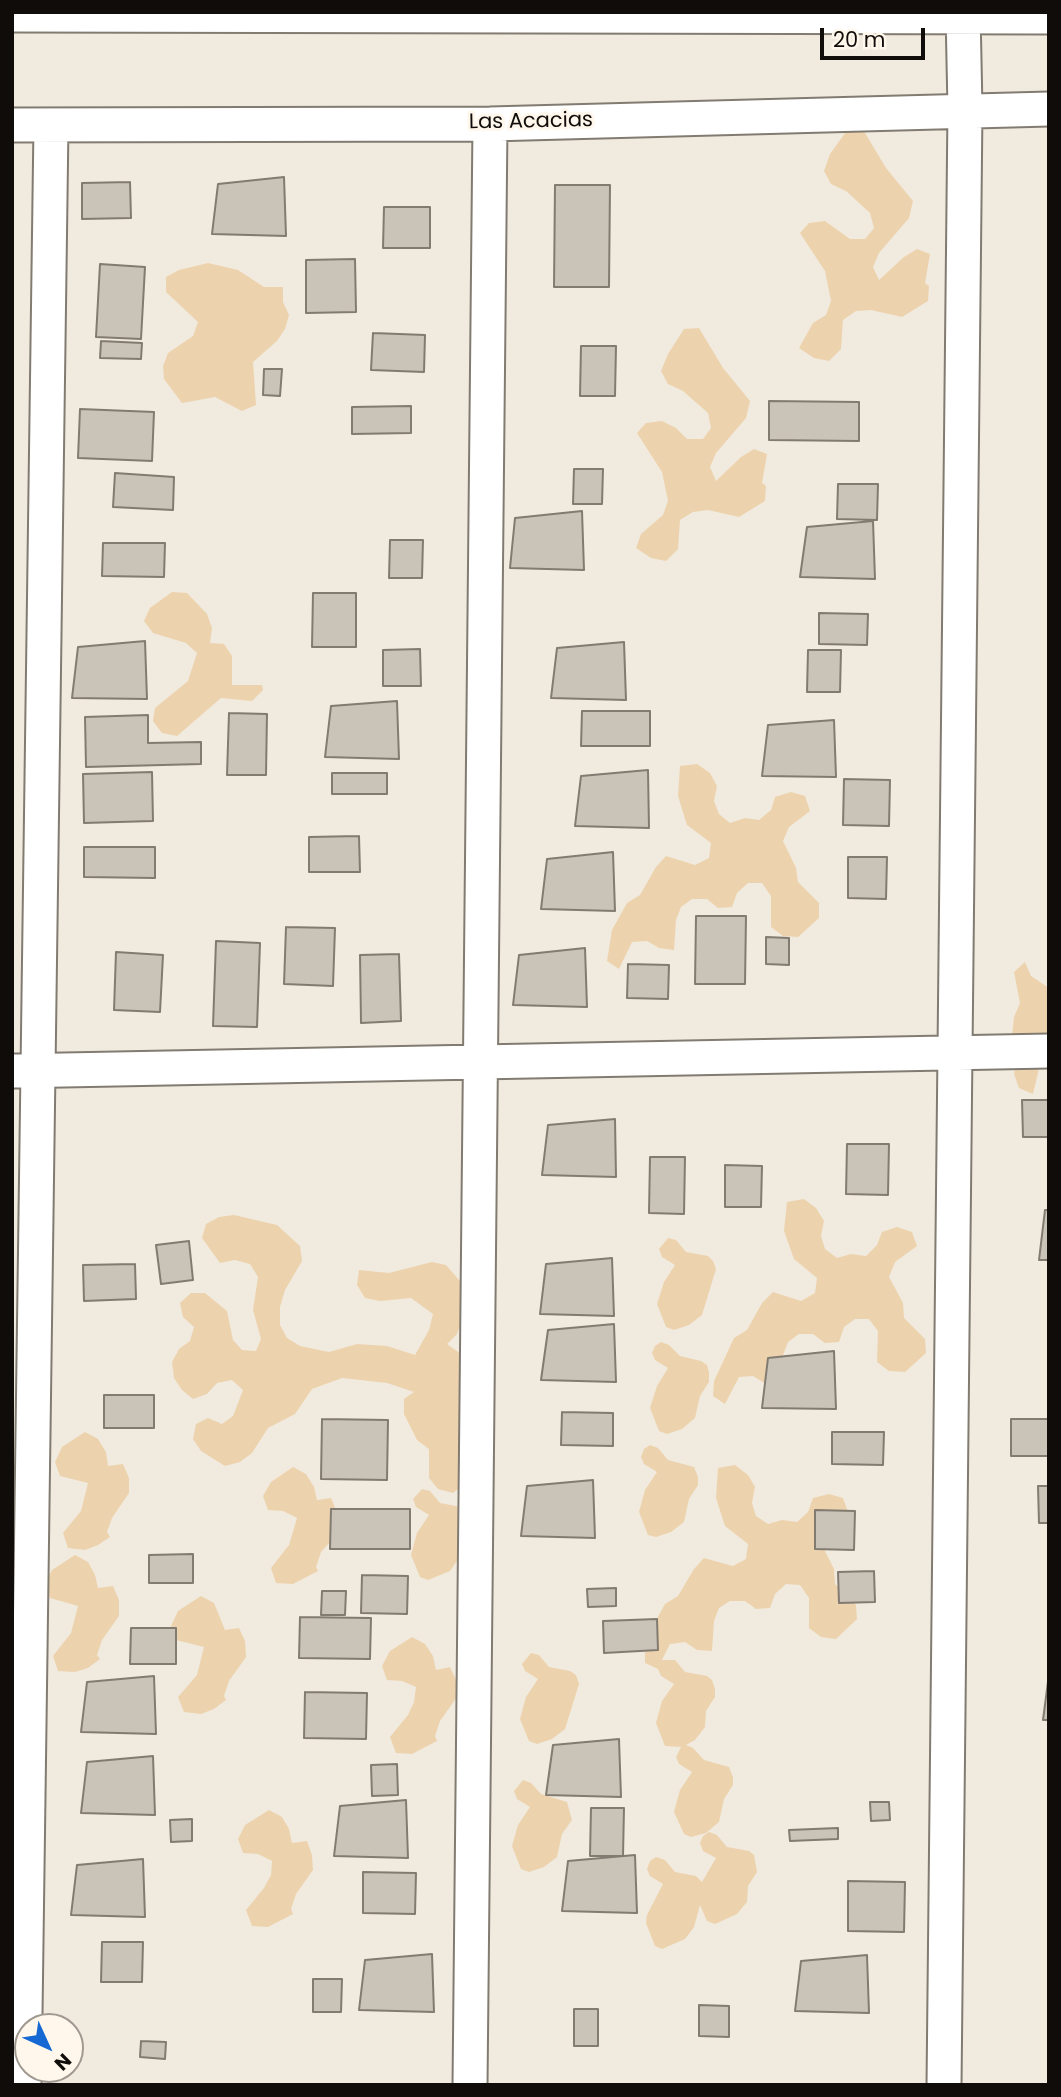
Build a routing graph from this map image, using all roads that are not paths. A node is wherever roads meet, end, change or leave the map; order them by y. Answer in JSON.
{"nodes":[{"id":1,"x":12,"y":15,"type":"edge"},
{"id":2,"x":963,"y":15,"type":"edge"},
{"id":3,"x":1049,"y":17,"type":"edge"},
{"id":4,"x":965,"y":109,"type":"junction"},
{"id":5,"x":1049,"y":109,"type":"edge"},
{"id":6,"x":490,"y":124,"type":"junction"},
{"id":7,"x":12,"y":125,"type":"edge"},
{"id":8,"x":51,"y":125,"type":"junction"},
{"id":9,"x":953,"y":1051,"type":"junction"},
{"id":10,"x":1049,"y":1051,"type":"edge"},
{"id":11,"x":481,"y":1062,"type":"junction"},
{"id":12,"x":24,"y":1070,"type":"edge"},
{"id":13,"x":24,"y":2085,"type":"edge"},
{"id":14,"x":470,"y":2085,"type":"edge"},
{"id":15,"x":944,"y":2085,"type":"edge"}],
"edges":[{"from":1,"to":2,"type":"street"},
{"from":2,"to":3,"type":"street"},
{"from":2,"to":4,"type":"street"},
{"from":4,"to":5,"type":"street","name":"Las Acacias"},
{"from":4,"to":6,"type":"street","name":"Las Acacias"},
{"from":4,"to":9,"type":"street"},
{"from":6,"to":8,"type":"street","name":"Las Acacias"},
{"from":6,"to":11,"type":"street"},
{"from":7,"to":8,"type":"street","name":"Las Acacias"},
{"from":8,"to":12,"type":"street"},
{"from":9,"to":10,"type":"street"},
{"from":9,"to":11,"type":"street"},
{"from":9,"to":15,"type":"street"},
{"from":11,"to":12,"type":"street"},
{"from":11,"to":14,"type":"street"},
{"from":12,"to":13,"type":"street"}]}
